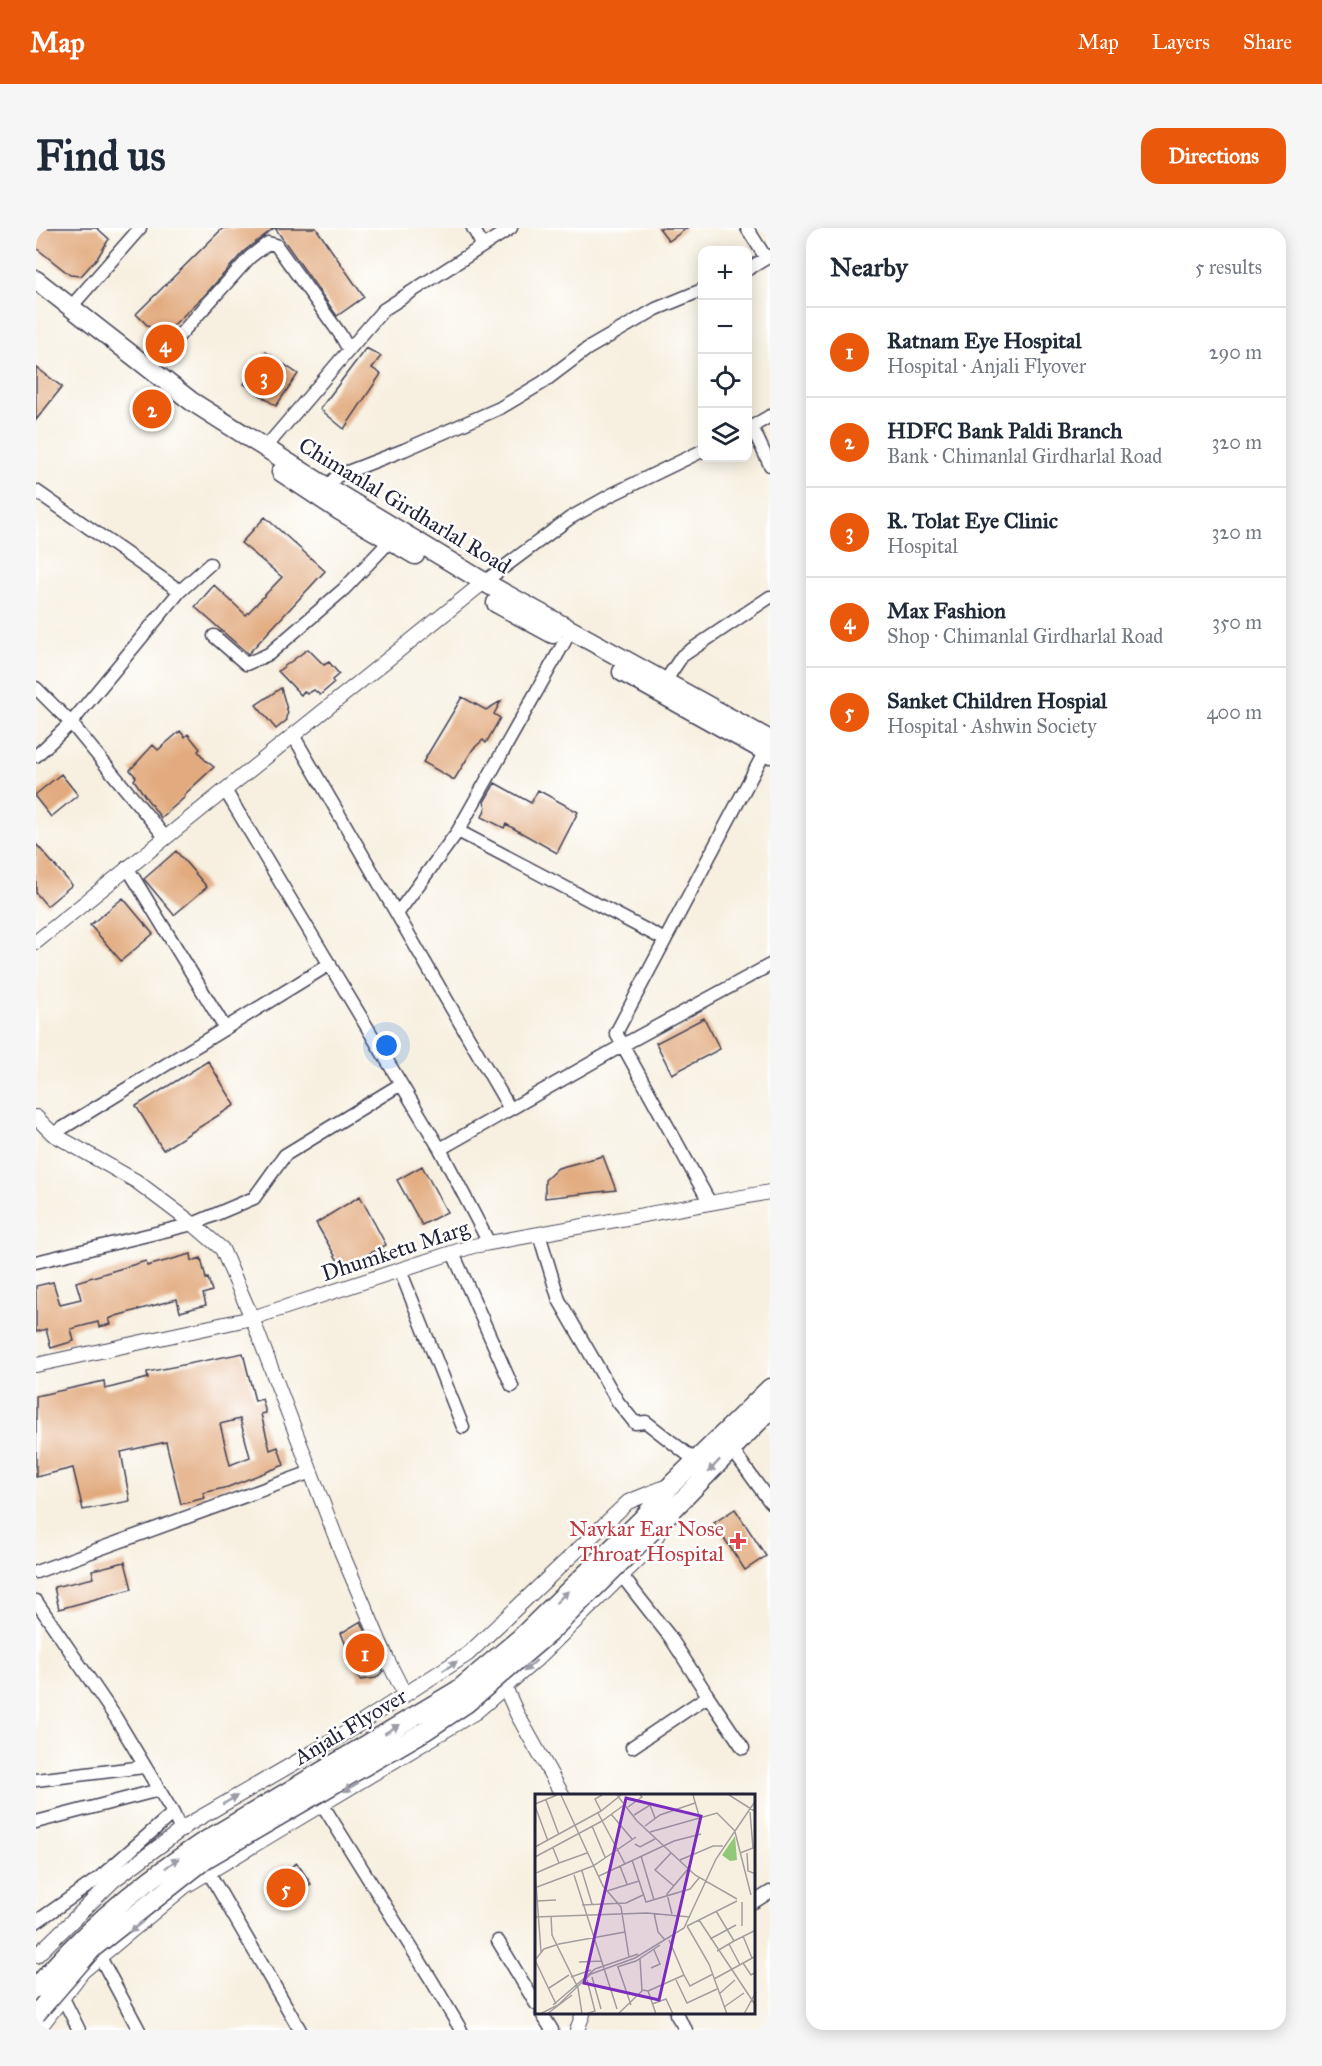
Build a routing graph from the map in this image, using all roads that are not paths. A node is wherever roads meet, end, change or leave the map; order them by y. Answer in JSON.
{"nodes":[{"id":1,"x":140,"y":228,"type":"edge"},
{"id":2,"x":473,"y":228,"type":"edge"},
{"id":3,"x":512,"y":228,"type":"edge"},
{"id":4,"x":747,"y":228,"type":"edge"},
{"id":5,"x":483,"y":246,"type":"junction"},
{"id":6,"x":768,"y":257,"type":"edge"},
{"id":7,"x":752,"y":266,"type":"edge"},
{"id":8,"x":36,"y":280,"type":"edge"},
{"id":9,"x":698,"y":292,"type":"edge"},
{"id":10,"x":36,"y":295,"type":"edge"},
{"id":11,"x":70,"y":308,"type":"junction"},
{"id":12,"x":349,"y":350,"type":"junction"},
{"id":13,"x":149,"y":369,"type":"junction"},
{"id":14,"x":770,"y":417,"type":"edge"},
{"id":15,"x":752,"y":427,"type":"edge"},
{"id":16,"x":752,"y":432,"type":"edge"},
{"id":17,"x":266,"y":447,"type":"junction"},
{"id":18,"x":698,"y":453,"type":"edge"},
{"id":19,"x":770,"y":465,"type":"edge"},
{"id":20,"x":327,"y":487,"type":"junction"},
{"id":21,"x":36,"y":491,"type":"edge"},
{"id":22,"x":390,"y":542,"type":"junction"},
{"id":23,"x":210,"y":564,"type":"dead end"},
{"id":24,"x":479,"y":586,"type":"junction"},
{"id":25,"x":180,"y":591,"type":"junction"},
{"id":26,"x":770,"y":597,"type":"edge"},
{"id":27,"x":214,"y":636,"type":"dead end"},
{"id":28,"x":565,"y":640,"type":"junction"},
{"id":29,"x":666,"y":680,"type":"junction"},
{"id":30,"x":36,"y":688,"type":"edge"},
{"id":31,"x":71,"y":723,"type":"junction"},
{"id":32,"x":293,"y":735,"type":"junction"},
{"id":33,"x":768,"y":748,"type":"edge"},
{"id":34,"x":36,"y":756,"type":"edge"},
{"id":35,"x":225,"y":790,"type":"junction"},
{"id":36,"x":458,"y":831,"type":"junction"},
{"id":37,"x":165,"y":837,"type":"junction"},
{"id":38,"x":127,"y":867,"type":"junction"},
{"id":39,"x":397,"y":914,"type":"junction"},
{"id":40,"x":665,"y":940,"type":"junction"},
{"id":41,"x":36,"y":942,"type":"edge"},
{"id":42,"x":330,"y":964,"type":"junction"},
{"id":43,"x":770,"y":965,"type":"edge"},
{"id":44,"x":225,"y":1028,"type":"junction"},
{"id":45,"x":623,"y":1045,"type":"junction"},
{"id":46,"x":401,"y":1084,"type":"junction"},
{"id":47,"x":510,"y":1109,"type":"junction"},
{"id":48,"x":36,"y":1117,"type":"edge"},
{"id":49,"x":53,"y":1134,"type":"junction"},
{"id":50,"x":440,"y":1149,"type":"junction"},
{"id":51,"x":770,"y":1192,"type":"edge"},
{"id":52,"x":710,"y":1203,"type":"junction"},
{"id":53,"x":193,"y":1224,"type":"junction"},
{"id":54,"x":539,"y":1234,"type":"junction"},
{"id":55,"x":489,"y":1243,"type":"junction"},
{"id":56,"x":453,"y":1253,"type":"junction"},
{"id":57,"x":36,"y":1262,"type":"edge"},
{"id":58,"x":400,"y":1270,"type":"junction"},
{"id":59,"x":252,"y":1318,"type":"junction"},
{"id":60,"x":36,"y":1365,"type":"edge"},
{"id":61,"x":512,"y":1386,"type":"dead end"},
{"id":62,"x":770,"y":1388,"type":"edge"},
{"id":63,"x":770,"y":1410,"type":"edge"},
{"id":64,"x":463,"y":1427,"type":"dead end"},
{"id":65,"x":731,"y":1448,"type":"junction"},
{"id":66,"x":696,"y":1461,"type":"junction"},
{"id":67,"x":311,"y":1472,"type":"junction"},
{"id":68,"x":672,"y":1484,"type":"junction"},
{"id":69,"x":770,"y":1502,"type":"edge"},
{"id":70,"x":667,"y":1515,"type":"junction"},
{"id":71,"x":648,"y":1524,"type":"junction"},
{"id":72,"x":36,"y":1572,"type":"edge"},
{"id":73,"x":622,"y":1576,"type":"junction"},
{"id":74,"x":36,"y":1601,"type":"edge"},
{"id":75,"x":505,"y":1687,"type":"junction"},
{"id":76,"x":405,"y":1695,"type":"junction"},
{"id":77,"x":708,"y":1696,"type":"junction"},
{"id":78,"x":632,"y":1747,"type":"dead end"},
{"id":79,"x":743,"y":1748,"type":"dead end"},
{"id":80,"x":144,"y":1767,"type":"junction"},
{"id":81,"x":36,"y":1780,"type":"edge"},
{"id":82,"x":159,"y":1790,"type":"junction"},
{"id":83,"x":562,"y":1794,"type":"edge"},
{"id":84,"x":322,"y":1804,"type":"junction"},
{"id":85,"x":173,"y":1814,"type":"junction"},
{"id":86,"x":36,"y":1822,"type":"edge"},
{"id":87,"x":181,"y":1831,"type":"junction"},
{"id":88,"x":209,"y":1872,"type":"junction"},
{"id":89,"x":770,"y":1892,"type":"edge"},
{"id":90,"x":755,"y":1901,"type":"edge"},
{"id":91,"x":36,"y":1922,"type":"edge"},
{"id":92,"x":498,"y":1941,"type":"dead end"},
{"id":93,"x":36,"y":1956,"type":"edge"},
{"id":94,"x":100,"y":1958,"type":"junction"},
{"id":95,"x":36,"y":1988,"type":"edge"},
{"id":96,"x":63,"y":1998,"type":"junction"},
{"id":97,"x":535,"y":2002,"type":"edge"},
{"id":98,"x":36,"y":2014,"type":"edge"},
{"id":99,"x":543,"y":2015,"type":"edge"},
{"id":100,"x":583,"y":2015,"type":"edge"},
{"id":101,"x":677,"y":2015,"type":"edge"},
{"id":102,"x":38,"y":2030,"type":"edge"},
{"id":103,"x":79,"y":2030,"type":"edge"},
{"id":104,"x":139,"y":2030,"type":"edge"},
{"id":105,"x":300,"y":2030,"type":"edge"},
{"id":106,"x":461,"y":2030,"type":"edge"},
{"id":107,"x":552,"y":2030,"type":"edge"},
{"id":108,"x":577,"y":2030,"type":"edge"},
{"id":109,"x":686,"y":2030,"type":"edge"}],
"edges":[{"from":1,"to":11,"type":"street"},
{"from":2,"to":5,"type":"street"},
{"from":3,"to":5,"type":"street"},
{"from":4,"to":6,"type":"street"},
{"from":5,"to":12,"type":"street"},
{"from":6,"to":7,"type":"street"},
{"from":8,"to":11,"type":"main road","name":"Chimanlal Girdharlal Road"},
{"from":9,"to":20,"type":"street"},
{"from":10,"to":22,"type":"main road","name":"Chimanlal Girdharlal Road"},
{"from":11,"to":13,"type":"main road","name":"Chimanlal Girdharlal Road"},
{"from":12,"to":13,"type":"street"},
{"from":12,"to":17,"type":"street"},
{"from":13,"to":17,"type":"main road","name":"Chimanlal Girdharlal Road"},
{"from":14,"to":15,"type":"street"},
{"from":16,"to":19,"type":"street"},
{"from":17,"to":20,"type":"main road","name":"Chimanlal Girdharlal Road"},
{"from":18,"to":24,"type":"street"},
{"from":20,"to":24,"type":"main road","name":"Chimanlal Girdharlal Road"},
{"from":21,"to":25,"type":"street"},
{"from":22,"to":24,"type":"main road","name":"Chimanlal Girdharlal Road"},
{"from":22,"to":27,"type":"street"},
{"from":23,"to":25,"type":"street"},
{"from":24,"to":28,"type":"main road","name":"Chimanlal Girdharlal Road"},
{"from":24,"to":29,"type":"main road","name":"Chimanlal Girdharlal Road"},
{"from":24,"to":32,"type":"street"},
{"from":25,"to":31,"type":"street"},
{"from":26,"to":29,"type":"street"},
{"from":28,"to":33,"type":"main road","name":"Chimanlal Girdharlal Road"},
{"from":28,"to":36,"type":"street"},
{"from":29,"to":33,"type":"main road","name":"Chimanlal Girdharlal Road"},
{"from":30,"to":31,"type":"street"},
{"from":31,"to":34,"type":"street"},
{"from":31,"to":37,"type":"street"},
{"from":32,"to":35,"type":"street"},
{"from":32,"to":39,"type":"street"},
{"from":33,"to":40,"type":"street"},
{"from":35,"to":37,"type":"street"},
{"from":35,"to":42,"type":"street"},
{"from":36,"to":39,"type":"street"},
{"from":36,"to":40,"type":"street"},
{"from":37,"to":38,"type":"street"},
{"from":38,"to":41,"type":"street"},
{"from":38,"to":44,"type":"street"},
{"from":39,"to":47,"type":"street"},
{"from":40,"to":45,"type":"street"},
{"from":42,"to":44,"type":"street"},
{"from":42,"to":46,"type":"street"},
{"from":43,"to":45,"type":"street"},
{"from":44,"to":49,"type":"street"},
{"from":45,"to":47,"type":"street"},
{"from":45,"to":52,"type":"street"},
{"from":46,"to":50,"type":"street"},
{"from":46,"to":53,"type":"street"},
{"from":47,"to":50,"type":"street"},
{"from":48,"to":49,"type":"street"},
{"from":49,"to":53,"type":"street"},
{"from":50,"to":55,"type":"street"},
{"from":51,"to":52,"type":"street","name":"Dhumketu Marg"},
{"from":52,"to":54,"type":"street","name":"Dhumketu Marg"},
{"from":53,"to":57,"type":"street"},
{"from":53,"to":59,"type":"street"},
{"from":54,"to":55,"type":"street","name":"Dhumketu Marg"},
{"from":54,"to":66,"type":"street"},
{"from":55,"to":56,"type":"street","name":"Dhumketu Marg"},
{"from":56,"to":58,"type":"street","name":"Dhumketu Marg"},
{"from":56,"to":61,"type":"street"},
{"from":58,"to":59,"type":"street","name":"Dhumketu Marg"},
{"from":58,"to":64,"type":"street"},
{"from":59,"to":60,"type":"street","name":"Dhumketu Marg"},
{"from":59,"to":67,"type":"street"},
{"from":62,"to":66,"type":"main road","name":"Anjali Flyover"},
{"from":63,"to":65,"type":"main road","name":"Anjali Flyover"},
{"from":65,"to":69,"type":"street"},
{"from":65,"to":70,"type":"main road","name":"Anjali Flyover","one_way":true},
{"from":66,"to":68,"type":"main road","name":"Anjali Flyover"},
{"from":67,"to":72,"type":"street"},
{"from":67,"to":76,"type":"street"},
{"from":68,"to":71,"type":"main road","name":"Anjali Flyover"},
{"from":76,"to":68,"type":"street","one_way":true},
{"from":70,"to":71,"type":"main road","name":"Anjali Flyover"},
{"from":70,"to":73,"type":"street"},
{"from":95,"to":71,"type":"main road","name":"Anjali Flyover","one_way":true,"bridge":true},
{"from":71,"to":98,"type":"main road","name":"Anjali Flyover","bridge":true},
{"from":73,"to":75,"type":"street","one_way":true},
{"from":73,"to":77,"type":"street"},
{"from":74,"to":80,"type":"street"},
{"from":75,"to":83,"type":"street"},
{"from":75,"to":84,"type":"street","one_way":true},
{"from":87,"to":76,"type":"street","one_way":true},
{"from":77,"to":78,"type":"street"},
{"from":77,"to":79,"type":"street"},
{"from":80,"to":81,"type":"street"},
{"from":80,"to":82,"type":"street"},
{"from":82,"to":85,"type":"street"},
{"from":82,"to":86,"type":"street"},
{"from":84,"to":88,"type":"street"},
{"from":84,"to":106,"type":"street"},
{"from":85,"to":87,"type":"street"},
{"from":85,"to":91,"type":"street"},
{"from":87,"to":88,"type":"street"},
{"from":87,"to":93,"type":"street"},
{"from":88,"to":94,"type":"street","one_way":true},
{"from":88,"to":105,"type":"street"},
{"from":89,"to":90,"type":"street"},
{"from":92,"to":97,"type":"street"},
{"from":94,"to":96,"type":"street"},
{"from":94,"to":104,"type":"street"},
{"from":96,"to":102,"type":"street"},
{"from":96,"to":103,"type":"street"},
{"from":99,"to":107,"type":"street"},
{"from":100,"to":108,"type":"street"},
{"from":101,"to":109,"type":"street"}]}
